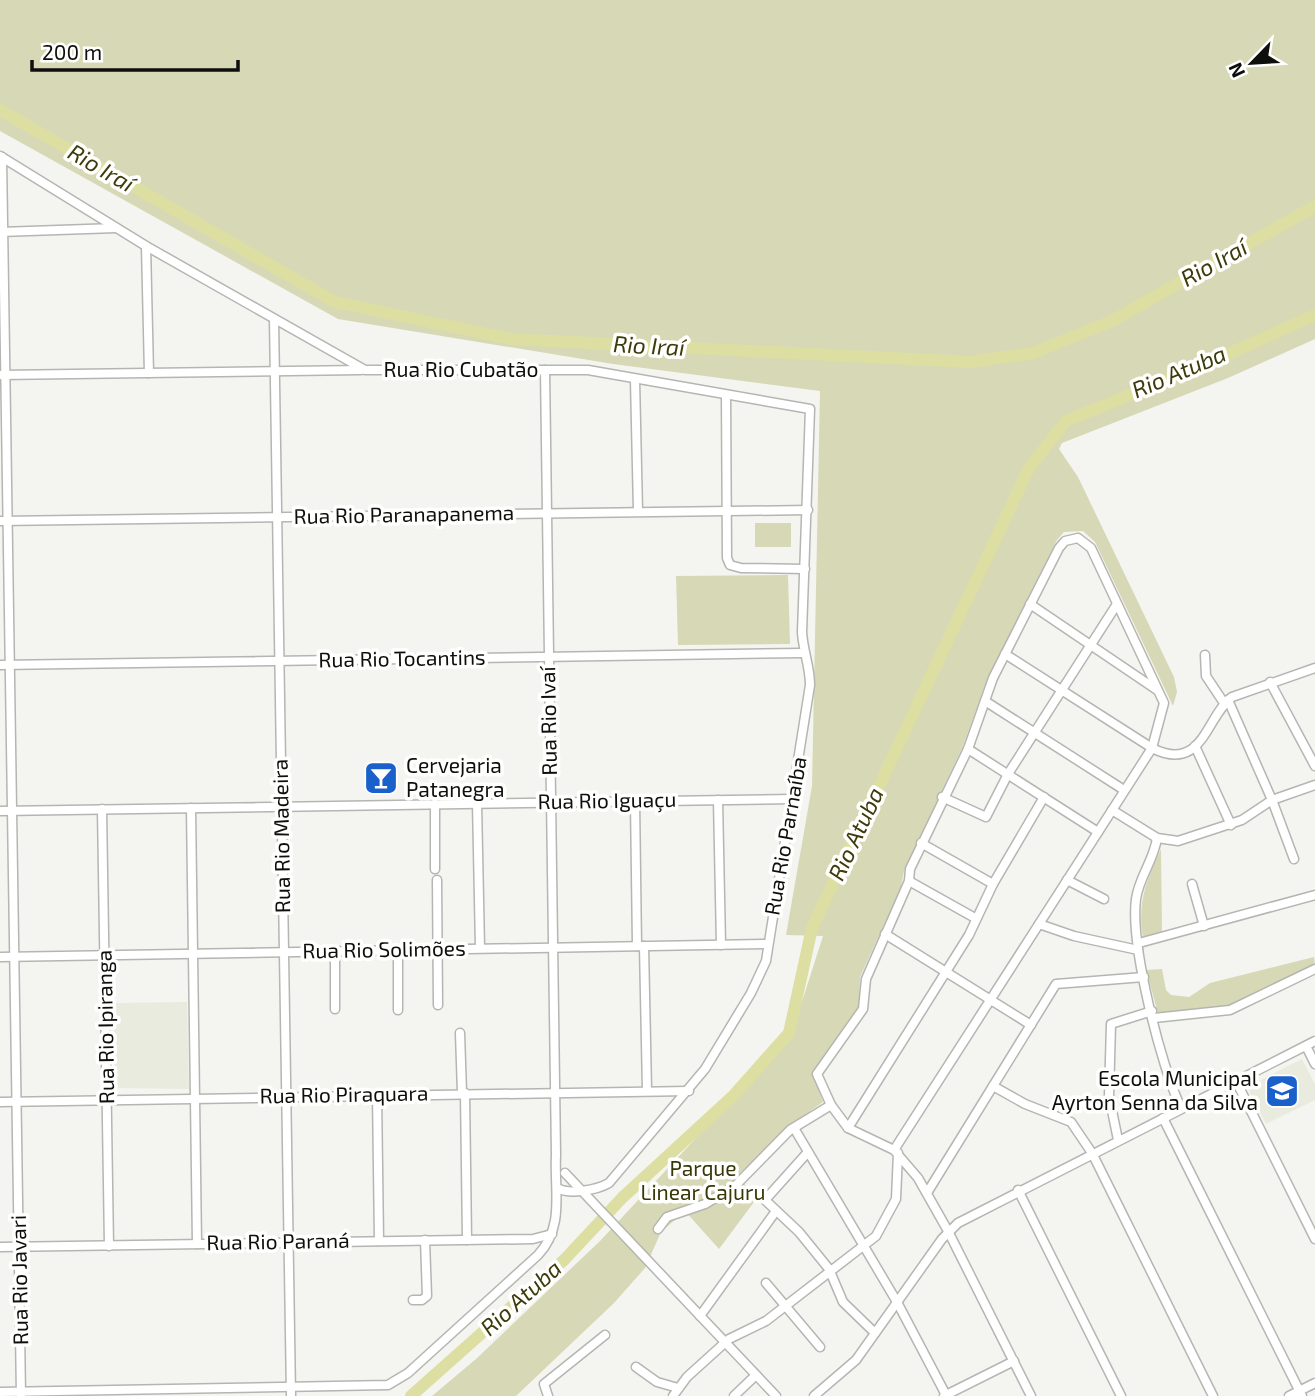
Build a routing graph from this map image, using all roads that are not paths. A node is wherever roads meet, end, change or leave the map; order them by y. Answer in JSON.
{"nodes":[{"id":1,"x":1,"y":156,"type":"edge"},
{"id":2,"x":108,"y":223,"type":"junction"},
{"id":3,"x":117,"y":228,"type":"junction"},
{"id":4,"x":98,"y":229,"type":"junction"},
{"id":5,"x":1,"y":232,"type":"edge"},
{"id":6,"x":146,"y":246,"type":"junction"},
{"id":7,"x":274,"y":319,"type":"junction"},
{"id":8,"x":274,"y":370,"type":"junction"},
{"id":9,"x":365,"y":370,"type":"junction"},
{"id":10,"x":545,"y":370,"type":"junction"},
{"id":11,"x":149,"y":373,"type":"junction"},
{"id":12,"x":2,"y":375,"type":"edge"},
{"id":13,"x":635,"y":380,"type":"junction"},
{"id":14,"x":726,"y":395,"type":"junction"},
{"id":15,"x":810,"y":409,"type":"joint"},
{"id":16,"x":724,"y":510,"type":"junction"},
{"id":17,"x":808,"y":510,"type":"junction"},
{"id":18,"x":638,"y":511,"type":"junction"},
{"id":19,"x":545,"y":512,"type":"junction"},
{"id":20,"x":277,"y":517,"type":"junction"},
{"id":21,"x":4,"y":521,"type":"edge"},
{"id":22,"x":805,"y":569,"type":"junction"},
{"id":23,"x":1030,"y":604,"type":"junction"},
{"id":24,"x":1117,"y":604,"type":"junction"},
{"id":25,"x":1090,"y":645,"type":"junction"},
{"id":26,"x":803,"y":653,"type":"junction"},
{"id":27,"x":1005,"y":654,"type":"junction"},
{"id":28,"x":1205,"y":655,"type":"dead end"},
{"id":29,"x":547,"y":656,"type":"junction"},
{"id":30,"x":279,"y":661,"type":"junction"},
{"id":31,"x":0,"y":665,"type":"edge"},
{"id":32,"x":10,"y":665,"type":"junction"},
{"id":33,"x":1315,"y":668,"type":"edge"},
{"id":34,"x":1270,"y":682,"type":"junction"},
{"id":35,"x":1061,"y":690,"type":"junction"},
{"id":36,"x":1159,"y":692,"type":"junction"},
{"id":37,"x":985,"y":701,"type":"junction"},
{"id":38,"x":1226,"y":702,"type":"junction"},
{"id":39,"x":1034,"y":732,"type":"junction"},
{"id":40,"x":1195,"y":746,"type":"junction"},
{"id":41,"x":1152,"y":748,"type":"junction"},
{"id":42,"x":968,"y":749,"type":"junction"},
{"id":43,"x":1315,"y":766,"type":"edge"},
{"id":44,"x":1008,"y":774,"type":"junction"},
{"id":45,"x":1315,"y":785,"type":"edge"},
{"id":46,"x":1125,"y":790,"type":"junction"},
{"id":47,"x":942,"y":797,"type":"junction"},
{"id":48,"x":1044,"y":797,"type":"junction"},
{"id":49,"x":793,"y":799,"type":"junction"},
{"id":50,"x":718,"y":800,"type":"junction"},
{"id":51,"x":1272,"y":800,"type":"junction"},
{"id":52,"x":635,"y":801,"type":"junction"},
{"id":53,"x":550,"y":802,"type":"junction"},
{"id":54,"x":477,"y":803,"type":"junction"},
{"id":55,"x":435,"y":804,"type":"junction"},
{"id":56,"x":282,"y":806,"type":"junction"},
{"id":57,"x":191,"y":808,"type":"junction"},
{"id":58,"x":102,"y":809,"type":"junction"},
{"id":59,"x":1112,"y":810,"type":"junction"},
{"id":60,"x":0,"y":811,"type":"edge"},
{"id":61,"x":11,"y":811,"type":"junction"},
{"id":62,"x":1231,"y":825,"type":"junction"},
{"id":63,"x":1098,"y":832,"type":"junction"},
{"id":64,"x":1157,"y":838,"type":"junction"},
{"id":65,"x":921,"y":843,"type":"junction"},
{"id":66,"x":1294,"y":859,"type":"dead end"},
{"id":67,"x":435,"y":869,"type":"dead end"},
{"id":68,"x":437,"y":880,"type":"dead end"},
{"id":69,"x":909,"y":880,"type":"junction"},
{"id":70,"x":1067,"y":880,"type":"junction"},
{"id":71,"x":993,"y":884,"type":"junction"},
{"id":72,"x":1192,"y":884,"type":"dead end"},
{"id":73,"x":1315,"y":895,"type":"edge"},
{"id":74,"x":1104,"y":899,"type":"dead end"},
{"id":75,"x":975,"y":918,"type":"junction"},
{"id":76,"x":1039,"y":924,"type":"junction"},
{"id":77,"x":1204,"y":926,"type":"junction"},
{"id":78,"x":886,"y":934,"type":"junction"},
{"id":79,"x":767,"y":944,"type":"junction"},
{"id":80,"x":721,"y":945,"type":"junction"},
{"id":81,"x":640,"y":946,"type":"junction"},
{"id":82,"x":1138,"y":946,"type":"junction"},
{"id":83,"x":552,"y":947,"type":"junction"},
{"id":84,"x":480,"y":948,"type":"junction"},
{"id":85,"x":437,"y":950,"type":"junction"},
{"id":86,"x":335,"y":951,"type":"junction"},
{"id":87,"x":398,"y":951,"type":"junction"},
{"id":88,"x":284,"y":952,"type":"junction"},
{"id":89,"x":194,"y":953,"type":"junction"},
{"id":90,"x":104,"y":955,"type":"junction"},
{"id":91,"x":0,"y":957,"type":"edge"},
{"id":92,"x":14,"y":957,"type":"junction"},
{"id":93,"x":1315,"y":969,"type":"edge"},
{"id":94,"x":947,"y":972,"type":"junction"},
{"id":95,"x":1144,"y":977,"type":"junction"},
{"id":96,"x":990,"y":1000,"type":"junction"},
{"id":97,"x":438,"y":1005,"type":"dead end"},
{"id":98,"x":335,"y":1009,"type":"dead end"},
{"id":99,"x":398,"y":1010,"type":"dead end"},
{"id":100,"x":1153,"y":1014,"type":"junction"},
{"id":101,"x":1031,"y":1025,"type":"junction"},
{"id":102,"x":460,"y":1033,"type":"dead end"},
{"id":103,"x":1315,"y":1041,"type":"edge"},
{"id":104,"x":1306,"y":1046,"type":"junction"},
{"id":105,"x":1315,"y":1064,"type":"edge"},
{"id":106,"x":1236,"y":1081,"type":"junction"},
{"id":107,"x":993,"y":1086,"type":"junction"},
{"id":108,"x":647,"y":1091,"type":"junction"},
{"id":109,"x":689,"y":1091,"type":"junction"},
{"id":110,"x":556,"y":1092,"type":"junction"},
{"id":111,"x":463,"y":1093,"type":"junction"},
{"id":112,"x":376,"y":1094,"type":"junction"},
{"id":113,"x":286,"y":1096,"type":"junction"},
{"id":114,"x":196,"y":1097,"type":"junction"},
{"id":115,"x":107,"y":1099,"type":"junction"},
{"id":116,"x":0,"y":1101,"type":"edge"},
{"id":117,"x":16,"y":1101,"type":"junction"},
{"id":118,"x":831,"y":1105,"type":"junction"},
{"id":119,"x":1181,"y":1108,"type":"junction"},
{"id":120,"x":1163,"y":1118,"type":"junction"},
{"id":121,"x":793,"y":1128,"type":"junction"},
{"id":122,"x":848,"y":1128,"type":"junction"},
{"id":123,"x":1118,"y":1140,"type":"junction"},
{"id":124,"x":808,"y":1152,"type":"junction"},
{"id":125,"x":896,"y":1152,"type":"junction"},
{"id":126,"x":1092,"y":1153,"type":"junction"},
{"id":127,"x":556,"y":1155,"type":"junction"},
{"id":128,"x":568,"y":1175,"type":"junction"},
{"id":129,"x":555,"y":1178,"type":"junction"},
{"id":130,"x":579,"y":1189,"type":"junction"},
{"id":131,"x":561,"y":1190,"type":"junction"},
{"id":132,"x":1018,"y":1190,"type":"junction"},
{"id":133,"x":927,"y":1193,"type":"junction"},
{"id":134,"x":776,"y":1211,"type":"junction"},
{"id":135,"x":658,"y":1229,"type":"dead end"},
{"id":136,"x":554,"y":1231,"type":"junction"},
{"id":137,"x":948,"y":1231,"type":"junction"},
{"id":138,"x":1315,"y":1239,"type":"edge"},
{"id":139,"x":425,"y":1240,"type":"junction"},
{"id":140,"x":467,"y":1240,"type":"junction"},
{"id":141,"x":379,"y":1241,"type":"junction"},
{"id":142,"x":288,"y":1242,"type":"junction"},
{"id":143,"x":197,"y":1244,"type":"junction"},
{"id":144,"x":108,"y":1245,"type":"junction"},
{"id":145,"x":863,"y":1246,"type":"junction"},
{"id":146,"x":0,"y":1247,"type":"edge"},
{"id":147,"x":20,"y":1247,"type":"junction"},
{"id":148,"x":829,"y":1269,"type":"junction"},
{"id":149,"x":765,"y":1283,"type":"dead end"},
{"id":150,"x":413,"y":1300,"type":"dead end"},
{"id":151,"x":897,"y":1302,"type":"junction"},
{"id":152,"x":783,"y":1307,"type":"junction"},
{"id":153,"x":699,"y":1316,"type":"junction"},
{"id":154,"x":875,"y":1333,"type":"junction"},
{"id":155,"x":605,"y":1335,"type":"dead end"},
{"id":156,"x":725,"y":1343,"type":"junction"},
{"id":157,"x":820,"y":1347,"type":"dead end"},
{"id":158,"x":1014,"y":1361,"type":"junction"},
{"id":159,"x":636,"y":1367,"type":"dead end"},
{"id":160,"x":756,"y":1375,"type":"junction"},
{"id":161,"x":1315,"y":1383,"type":"edge"},
{"id":162,"x":0,"y":1392,"type":"edge"},
{"id":163,"x":201,"y":1392,"type":"edge"},
{"id":164,"x":290,"y":1392,"type":"edge"},
{"id":165,"x":675,"y":1392,"type":"edge"},
{"id":166,"x":1301,"y":1393,"type":"edge"},
{"id":167,"x":21,"y":1394,"type":"edge"},
{"id":168,"x":548,"y":1396,"type":"edge"},
{"id":169,"x":734,"y":1396,"type":"edge"},
{"id":170,"x":775,"y":1396,"type":"edge"},
{"id":171,"x":814,"y":1396,"type":"edge"},
{"id":172,"x":945,"y":1396,"type":"edge"},
{"id":173,"x":1031,"y":1396,"type":"edge"},
{"id":174,"x":1121,"y":1396,"type":"edge"},
{"id":175,"x":1213,"y":1396,"type":"edge"},
{"id":176,"x":1289,"y":1396,"type":"edge"}],
"edges":[{"from":1,"to":2,"type":"street","name":"Rua Rio Cubatão"},
{"from":1,"to":5,"type":"street","name":"Rua Rio Javari"},
{"from":2,"to":3,"type":"street","name":"Rua Rio Cubatão"},
{"from":2,"to":4,"type":"street"},
{"from":3,"to":4,"type":"street"},
{"from":3,"to":6,"type":"street","name":"Rua Rio Cubatão"},
{"from":4,"to":5,"type":"street"},
{"from":5,"to":12,"type":"street","name":"Rua Rio Javari"},
{"from":6,"to":7,"type":"street","name":"Rua Rio Cubatão"},
{"from":6,"to":11,"type":"street"},
{"from":7,"to":8,"type":"street","name":"Rua Rio Madeira"},
{"from":7,"to":9,"type":"street","name":"Rua Rio Cubatão"},
{"from":8,"to":9,"type":"street"},
{"from":8,"to":11,"type":"street"},
{"from":8,"to":20,"type":"street","name":"Rua Rio Madeira"},
{"from":9,"to":10,"type":"street","name":"Rua Rio Cubatão"},
{"from":10,"to":13,"type":"street","name":"Rua Rio Cubatão"},
{"from":10,"to":19,"type":"street","name":"Rua Rio Ivaí"},
{"from":11,"to":12,"type":"street"},
{"from":12,"to":21,"type":"street","name":"Rua Rio Javari"},
{"from":13,"to":14,"type":"street","name":"Rua Rio Cubatão"},
{"from":13,"to":18,"type":"street"},
{"from":14,"to":15,"type":"street","name":"Rua Rio Cubatão"},
{"from":14,"to":16,"type":"street"},
{"from":15,"to":17,"type":"street","name":"Rua Rio Parnaíba"},
{"from":16,"to":17,"type":"street","name":"Rua Rio Paranapanema"},
{"from":16,"to":18,"type":"street","name":"Rua Rio Paranapanema"},
{"from":16,"to":22,"type":"street"},
{"from":17,"to":22,"type":"street","name":"Rua Rio Parnaíba"},
{"from":18,"to":19,"type":"street","name":"Rua Rio Paranapanema"},
{"from":19,"to":20,"type":"street","name":"Rua Rio Paranapanema"},
{"from":19,"to":29,"type":"street","name":"Rua Rio Ivaí"},
{"from":20,"to":21,"type":"street","name":"Rua Rio Paranapanema"},
{"from":20,"to":30,"type":"street","name":"Rua Rio Madeira"},
{"from":21,"to":32,"type":"street","name":"Rua Rio Javari"},
{"from":22,"to":26,"type":"street","name":"Rua Rio Parnaíba"},
{"from":23,"to":24,"type":"street"},
{"from":23,"to":25,"type":"street"},
{"from":23,"to":27,"type":"street"},
{"from":24,"to":25,"type":"street"},
{"from":24,"to":36,"type":"street"},
{"from":25,"to":35,"type":"street"},
{"from":25,"to":36,"type":"street"},
{"from":26,"to":29,"type":"street","name":"Rua Rio Tocantins"},
{"from":26,"to":49,"type":"street","name":"Rua Rio Parnaíba"},
{"from":27,"to":35,"type":"street"},
{"from":27,"to":37,"type":"street"},
{"from":28,"to":38,"type":"street"},
{"from":29,"to":30,"type":"street","name":"Rua Rio Tocantins"},
{"from":29,"to":53,"type":"street","name":"Rua Rio Ivaí"},
{"from":30,"to":32,"type":"street","name":"Rua Rio Tocantins"},
{"from":30,"to":56,"type":"street","name":"Rua Rio Madeira"},
{"from":31,"to":32,"type":"street","name":"Rua Rio Tocantins"},
{"from":32,"to":61,"type":"street","name":"Rua Rio Javari"},
{"from":33,"to":34,"type":"street"},
{"from":34,"to":38,"type":"street"},
{"from":34,"to":43,"type":"street"},
{"from":35,"to":39,"type":"street"},
{"from":35,"to":41,"type":"street"},
{"from":36,"to":41,"type":"street"},
{"from":37,"to":39,"type":"street"},
{"from":37,"to":42,"type":"street"},
{"from":38,"to":40,"type":"street"},
{"from":38,"to":51,"type":"street"},
{"from":39,"to":44,"type":"street"},
{"from":39,"to":46,"type":"street"},
{"from":40,"to":41,"type":"street"},
{"from":40,"to":62,"type":"street"},
{"from":41,"to":46,"type":"street"},
{"from":42,"to":44,"type":"street"},
{"from":42,"to":47,"type":"street"},
{"from":44,"to":47,"type":"street"},
{"from":44,"to":48,"type":"street"},
{"from":45,"to":51,"type":"street"},
{"from":46,"to":59,"type":"street"},
{"from":47,"to":65,"type":"street"},
{"from":48,"to":63,"type":"street"},
{"from":48,"to":71,"type":"street"},
{"from":49,"to":50,"type":"street","name":"Rua Rio Iguaçu"},
{"from":49,"to":79,"type":"street","name":"Rua Rio Parnaíba"},
{"from":50,"to":52,"type":"street","name":"Rua Rio Iguaçu"},
{"from":50,"to":80,"type":"street"},
{"from":51,"to":62,"type":"street"},
{"from":51,"to":66,"type":"street"},
{"from":52,"to":53,"type":"street","name":"Rua Rio Iguaçu"},
{"from":52,"to":81,"type":"street"},
{"from":53,"to":54,"type":"street","name":"Rua Rio Iguaçu"},
{"from":53,"to":83,"type":"street","name":"Rua Rio Ivaí"},
{"from":54,"to":55,"type":"street","name":"Rua Rio Iguaçu"},
{"from":54,"to":84,"type":"street"},
{"from":55,"to":56,"type":"street","name":"Rua Rio Iguaçu"},
{"from":55,"to":67,"type":"street"},
{"from":56,"to":57,"type":"street","name":"Rua Rio Iguaçu"},
{"from":56,"to":88,"type":"street","name":"Rua Rio Madeira"},
{"from":57,"to":58,"type":"street","name":"Rua Rio Iguaçu"},
{"from":57,"to":89,"type":"street"},
{"from":58,"to":61,"type":"street","name":"Rua Rio Iguaçu"},
{"from":58,"to":90,"type":"street","name":"Rua Rio Ipiranga"},
{"from":59,"to":63,"type":"street"},
{"from":59,"to":64,"type":"street"},
{"from":60,"to":61,"type":"street","name":"Rua Rio Iguaçu"},
{"from":61,"to":92,"type":"street","name":"Rua Rio Javari"},
{"from":62,"to":64,"type":"street"},
{"from":63,"to":70,"type":"street"},
{"from":64,"to":82,"type":"street"},
{"from":65,"to":69,"type":"street"},
{"from":65,"to":71,"type":"street"},
{"from":68,"to":85,"type":"street"},
{"from":69,"to":75,"type":"street"},
{"from":69,"to":78,"type":"street"},
{"from":70,"to":74,"type":"street"},
{"from":70,"to":76,"type":"street"},
{"from":71,"to":75,"type":"street"},
{"from":72,"to":77,"type":"street"},
{"from":73,"to":77,"type":"street"},
{"from":75,"to":94,"type":"street"},
{"from":76,"to":82,"type":"street"},
{"from":76,"to":96,"type":"street"},
{"from":77,"to":82,"type":"street"},
{"from":78,"to":94,"type":"street"},
{"from":78,"to":118,"type":"street"},
{"from":79,"to":80,"type":"street","name":"Rua Rio Solimões"},
{"from":79,"to":109,"type":"street","name":"Rua Rio Parnaíba"},
{"from":80,"to":81,"type":"street","name":"Rua Rio Solimões"},
{"from":81,"to":83,"type":"street","name":"Rua Rio Solimões"},
{"from":81,"to":108,"type":"street"},
{"from":82,"to":95,"type":"street"},
{"from":83,"to":84,"type":"street","name":"Rua Rio Solimões"},
{"from":83,"to":110,"type":"street","name":"Rua Rio Ivaí"},
{"from":84,"to":85,"type":"street","name":"Rua Rio Solimões"},
{"from":85,"to":87,"type":"street","name":"Rua Rio Solimões"},
{"from":85,"to":97,"type":"street"},
{"from":86,"to":87,"type":"street","name":"Rua Rio Solimões"},
{"from":86,"to":88,"type":"street","name":"Rua Rio Solimões"},
{"from":86,"to":98,"type":"street"},
{"from":87,"to":99,"type":"street"},
{"from":88,"to":89,"type":"street","name":"Rua Rio Solimões"},
{"from":88,"to":113,"type":"street","name":"Rua Rio Madeira"},
{"from":89,"to":90,"type":"street","name":"Rua Rio Solimões"},
{"from":89,"to":114,"type":"street"},
{"from":90,"to":92,"type":"street","name":"Rua Rio Solimões"},
{"from":90,"to":115,"type":"street","name":"Rua Rio Ipiranga"},
{"from":91,"to":92,"type":"street","name":"Rua Rio Solimões"},
{"from":92,"to":117,"type":"street","name":"Rua Rio Javari"},
{"from":93,"to":100,"type":"street"},
{"from":94,"to":96,"type":"street"},
{"from":94,"to":122,"type":"street"},
{"from":95,"to":100,"type":"street"},
{"from":95,"to":101,"type":"street"},
{"from":96,"to":101,"type":"street"},
{"from":96,"to":125,"type":"street"},
{"from":100,"to":119,"type":"street"},
{"from":100,"to":123,"type":"street"},
{"from":101,"to":107,"type":"street"},
{"from":102,"to":111,"type":"street"},
{"from":103,"to":104,"type":"street"},
{"from":104,"to":105,"type":"street"},
{"from":104,"to":106,"type":"street"},
{"from":106,"to":119,"type":"street"},
{"from":106,"to":138,"type":"street"},
{"from":107,"to":126,"type":"street"},
{"from":107,"to":133,"type":"street"},
{"from":108,"to":109,"type":"street","name":"Rua Rio Piraquara"},
{"from":108,"to":110,"type":"street","name":"Rua Rio Piraquara"},
{"from":109,"to":130,"type":"street","name":"Rua Rio Parnaíba"},
{"from":110,"to":111,"type":"street","name":"Rua Rio Piraquara"},
{"from":110,"to":127,"type":"street","name":"Rua Rio Ivaí"},
{"from":111,"to":112,"type":"street","name":"Rua Rio Piraquara"},
{"from":111,"to":140,"type":"street"},
{"from":112,"to":113,"type":"street","name":"Rua Rio Piraquara"},
{"from":112,"to":141,"type":"street"},
{"from":113,"to":114,"type":"street","name":"Rua Rio Piraquara"},
{"from":113,"to":142,"type":"street","name":"Rua Rio Madeira"},
{"from":114,"to":115,"type":"street","name":"Rua Rio Piraquara"},
{"from":114,"to":143,"type":"street"},
{"from":115,"to":117,"type":"street","name":"Rua Rio Piraquara"},
{"from":115,"to":144,"type":"street","name":"Rua Rio Ipiranga"},
{"from":116,"to":117,"type":"street","name":"Rua Rio Piraquara"},
{"from":117,"to":147,"type":"street","name":"Rua Rio Javari"},
{"from":118,"to":121,"type":"street"},
{"from":118,"to":122,"type":"street"},
{"from":119,"to":120,"type":"street"},
{"from":120,"to":123,"type":"street"},
{"from":120,"to":166,"type":"street"},
{"from":121,"to":124,"type":"street"},
{"from":121,"to":135,"type":"street"},
{"from":122,"to":125,"type":"street"},
{"from":123,"to":126,"type":"street"},
{"from":124,"to":134,"type":"street"},
{"from":124,"to":145,"type":"street"},
{"from":125,"to":133,"type":"street"},
{"from":125,"to":145,"type":"street"},
{"from":126,"to":132,"type":"street"},
{"from":126,"to":175,"type":"street"},
{"from":127,"to":128,"type":"street","name":"Rua Rio Ivaí"},
{"from":127,"to":129,"type":"street","name":"Rua Rio Ivaí"},
{"from":128,"to":129,"type":"street"},
{"from":128,"to":130,"type":"street","name":"Rua Rio Ivaí"},
{"from":128,"to":131,"type":"street"},
{"from":129,"to":131,"type":"street","name":"Rua Rio Ivaí"},
{"from":130,"to":131,"type":"street"},
{"from":130,"to":153,"type":"street","name":"Rua Rio Ivaí"},
{"from":131,"to":136,"type":"street"},
{"from":132,"to":137,"type":"street"},
{"from":132,"to":174,"type":"street"},
{"from":133,"to":137,"type":"street"},
{"from":134,"to":148,"type":"street"},
{"from":134,"to":153,"type":"street"},
{"from":136,"to":140,"type":"street","name":"Rua Rio Paraná"},
{"from":136,"to":164,"type":"street"},
{"from":137,"to":151,"type":"street"},
{"from":137,"to":158,"type":"street"},
{"from":139,"to":140,"type":"street","name":"Rua Rio Paraná"},
{"from":139,"to":141,"type":"street","name":"Rua Rio Paraná"},
{"from":139,"to":150,"type":"street"},
{"from":141,"to":142,"type":"street","name":"Rua Rio Paraná"},
{"from":142,"to":143,"type":"street","name":"Rua Rio Paraná"},
{"from":142,"to":164,"type":"street","name":"Rua Rio Madeira"},
{"from":143,"to":144,"type":"street","name":"Rua Rio Paraná"},
{"from":144,"to":147,"type":"street","name":"Rua Rio Paraná"},
{"from":145,"to":148,"type":"street"},
{"from":145,"to":151,"type":"street"},
{"from":146,"to":147,"type":"street","name":"Rua Rio Paraná"},
{"from":147,"to":167,"type":"street","name":"Rua Rio Javari"},
{"from":148,"to":152,"type":"street"},
{"from":148,"to":154,"type":"street"},
{"from":149,"to":152,"type":"street"},
{"from":151,"to":154,"type":"street"},
{"from":151,"to":172,"type":"street"},
{"from":152,"to":156,"type":"street"},
{"from":152,"to":157,"type":"street"},
{"from":153,"to":156,"type":"street","name":"Rua Rio Ivaí"},
{"from":154,"to":171,"type":"street"},
{"from":155,"to":168,"type":"street"},
{"from":156,"to":160,"type":"street","name":"Rua Rio Ivaí"},
{"from":156,"to":165,"type":"street"},
{"from":158,"to":172,"type":"street"},
{"from":158,"to":173,"type":"street"},
{"from":159,"to":165,"type":"street"},
{"from":160,"to":169,"type":"street"},
{"from":160,"to":170,"type":"street","name":"Rua Rio Ivaí"},
{"from":161,"to":166,"type":"street"},
{"from":162,"to":167,"type":"street"},
{"from":163,"to":164,"type":"street"},
{"from":163,"to":167,"type":"street"},
{"from":166,"to":176,"type":"street"}]}
